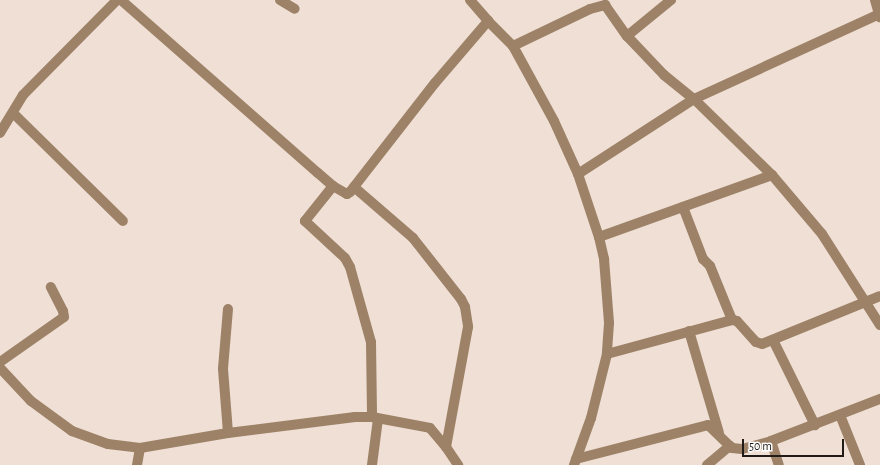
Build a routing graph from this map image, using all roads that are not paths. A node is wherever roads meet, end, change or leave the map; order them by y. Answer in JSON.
{"nodes":[{"id":1,"x":117,"y":0,"type":"edge"},
{"id":2,"x":121,"y":0,"type":"edge"},
{"id":3,"x":280,"y":0,"type":"edge"},
{"id":4,"x":470,"y":0,"type":"edge"},
{"id":5,"x":672,"y":0,"type":"edge"},
{"id":6,"x":875,"y":0,"type":"edge"},
{"id":7,"x":608,"y":2,"type":"edge"},
{"id":8,"x":295,"y":9,"type":"dead end"},
{"id":9,"x":880,"y":16,"type":"edge"},
{"id":10,"x":488,"y":21,"type":"junction"},
{"id":11,"x":627,"y":36,"type":"junction"},
{"id":12,"x":513,"y":46,"type":"junction"},
{"id":13,"x":694,"y":99,"type":"junction"},
{"id":14,"x":13,"y":113,"type":"junction"},
{"id":15,"x":0,"y":132,"type":"edge"},
{"id":16,"x":578,"y":174,"type":"junction"},
{"id":17,"x":772,"y":175,"type":"junction"},
{"id":18,"x":333,"y":186,"type":"junction"},
{"id":19,"x":354,"y":187,"type":"junction"},
{"id":20,"x":683,"y":207,"type":"junction"},
{"id":21,"x":123,"y":222,"type":"dead end"},
{"id":22,"x":599,"y":237,"type":"junction"},
{"id":23,"x":51,"y":287,"type":"dead end"},
{"id":24,"x":880,"y":296,"type":"edge"},
{"id":25,"x":867,"y":301,"type":"junction"},
{"id":26,"x":228,"y":309,"type":"dead end"},
{"id":27,"x":732,"y":320,"type":"junction"},
{"id":28,"x":880,"y":324,"type":"edge"},
{"id":29,"x":689,"y":332,"type":"junction"},
{"id":30,"x":773,"y":340,"type":"junction"},
{"id":31,"x":607,"y":354,"type":"junction"},
{"id":32,"x":0,"y":362,"type":"edge"},
{"id":33,"x":0,"y":368,"type":"edge"},
{"id":34,"x":880,"y":399,"type":"edge"},
{"id":35,"x":840,"y":415,"type":"junction"},
{"id":36,"x":375,"y":418,"type":"junction"},
{"id":37,"x":815,"y":425,"type":"junction"},
{"id":38,"x":228,"y":433,"type":"junction"},
{"id":39,"x":719,"y":435,"type":"junction"},
{"id":40,"x":771,"y":441,"type":"junction"},
{"id":41,"x":730,"y":446,"type":"junction"},
{"id":42,"x":446,"y":447,"type":"junction"},
{"id":43,"x":140,"y":448,"type":"junction"},
{"id":44,"x":575,"y":462,"type":"edge"},
{"id":45,"x":137,"y":465,"type":"edge"},
{"id":46,"x":372,"y":465,"type":"edge"},
{"id":47,"x":458,"y":465,"type":"edge"},
{"id":48,"x":707,"y":465,"type":"edge"},
{"id":49,"x":779,"y":465,"type":"edge"},
{"id":50,"x":860,"y":465,"type":"edge"}],
"edges":[{"from":1,"to":14,"type":"street"},
{"from":2,"to":18,"type":"street"},
{"from":3,"to":8,"type":"street"},
{"from":4,"to":10,"type":"street"},
{"from":5,"to":11,"type":"street"},
{"from":6,"to":9,"type":"street"},
{"from":7,"to":11,"type":"street"},
{"from":7,"to":12,"type":"street"},
{"from":9,"to":13,"type":"street"},
{"from":10,"to":12,"type":"street"},
{"from":10,"to":19,"type":"street"},
{"from":11,"to":13,"type":"street"},
{"from":12,"to":16,"type":"street"},
{"from":13,"to":16,"type":"street"},
{"from":13,"to":17,"type":"street"},
{"from":14,"to":15,"type":"street"},
{"from":14,"to":21,"type":"street"},
{"from":16,"to":22,"type":"street"},
{"from":17,"to":20,"type":"street"},
{"from":17,"to":25,"type":"street"},
{"from":18,"to":19,"type":"street"},
{"from":18,"to":36,"type":"street"},
{"from":19,"to":42,"type":"street"},
{"from":20,"to":22,"type":"street"},
{"from":20,"to":27,"type":"street"},
{"from":22,"to":31,"type":"street"},
{"from":23,"to":32,"type":"street"},
{"from":24,"to":25,"type":"street"},
{"from":25,"to":28,"type":"street"},
{"from":25,"to":30,"type":"street"},
{"from":26,"to":38,"type":"street"},
{"from":27,"to":29,"type":"street"},
{"from":27,"to":30,"type":"street"},
{"from":29,"to":31,"type":"street"},
{"from":29,"to":39,"type":"street"},
{"from":30,"to":37,"type":"street"},
{"from":31,"to":44,"type":"street"},
{"from":33,"to":43,"type":"street"},
{"from":34,"to":35,"type":"street"},
{"from":35,"to":37,"type":"street"},
{"from":35,"to":50,"type":"street"},
{"from":36,"to":38,"type":"street"},
{"from":36,"to":42,"type":"street"},
{"from":36,"to":46,"type":"street"},
{"from":37,"to":40,"type":"street"},
{"from":38,"to":43,"type":"street"},
{"from":39,"to":41,"type":"street"},
{"from":39,"to":44,"type":"street"},
{"from":40,"to":41,"type":"street"},
{"from":40,"to":49,"type":"street"},
{"from":41,"to":48,"type":"street"},
{"from":42,"to":47,"type":"street"},
{"from":43,"to":45,"type":"street"}]}
